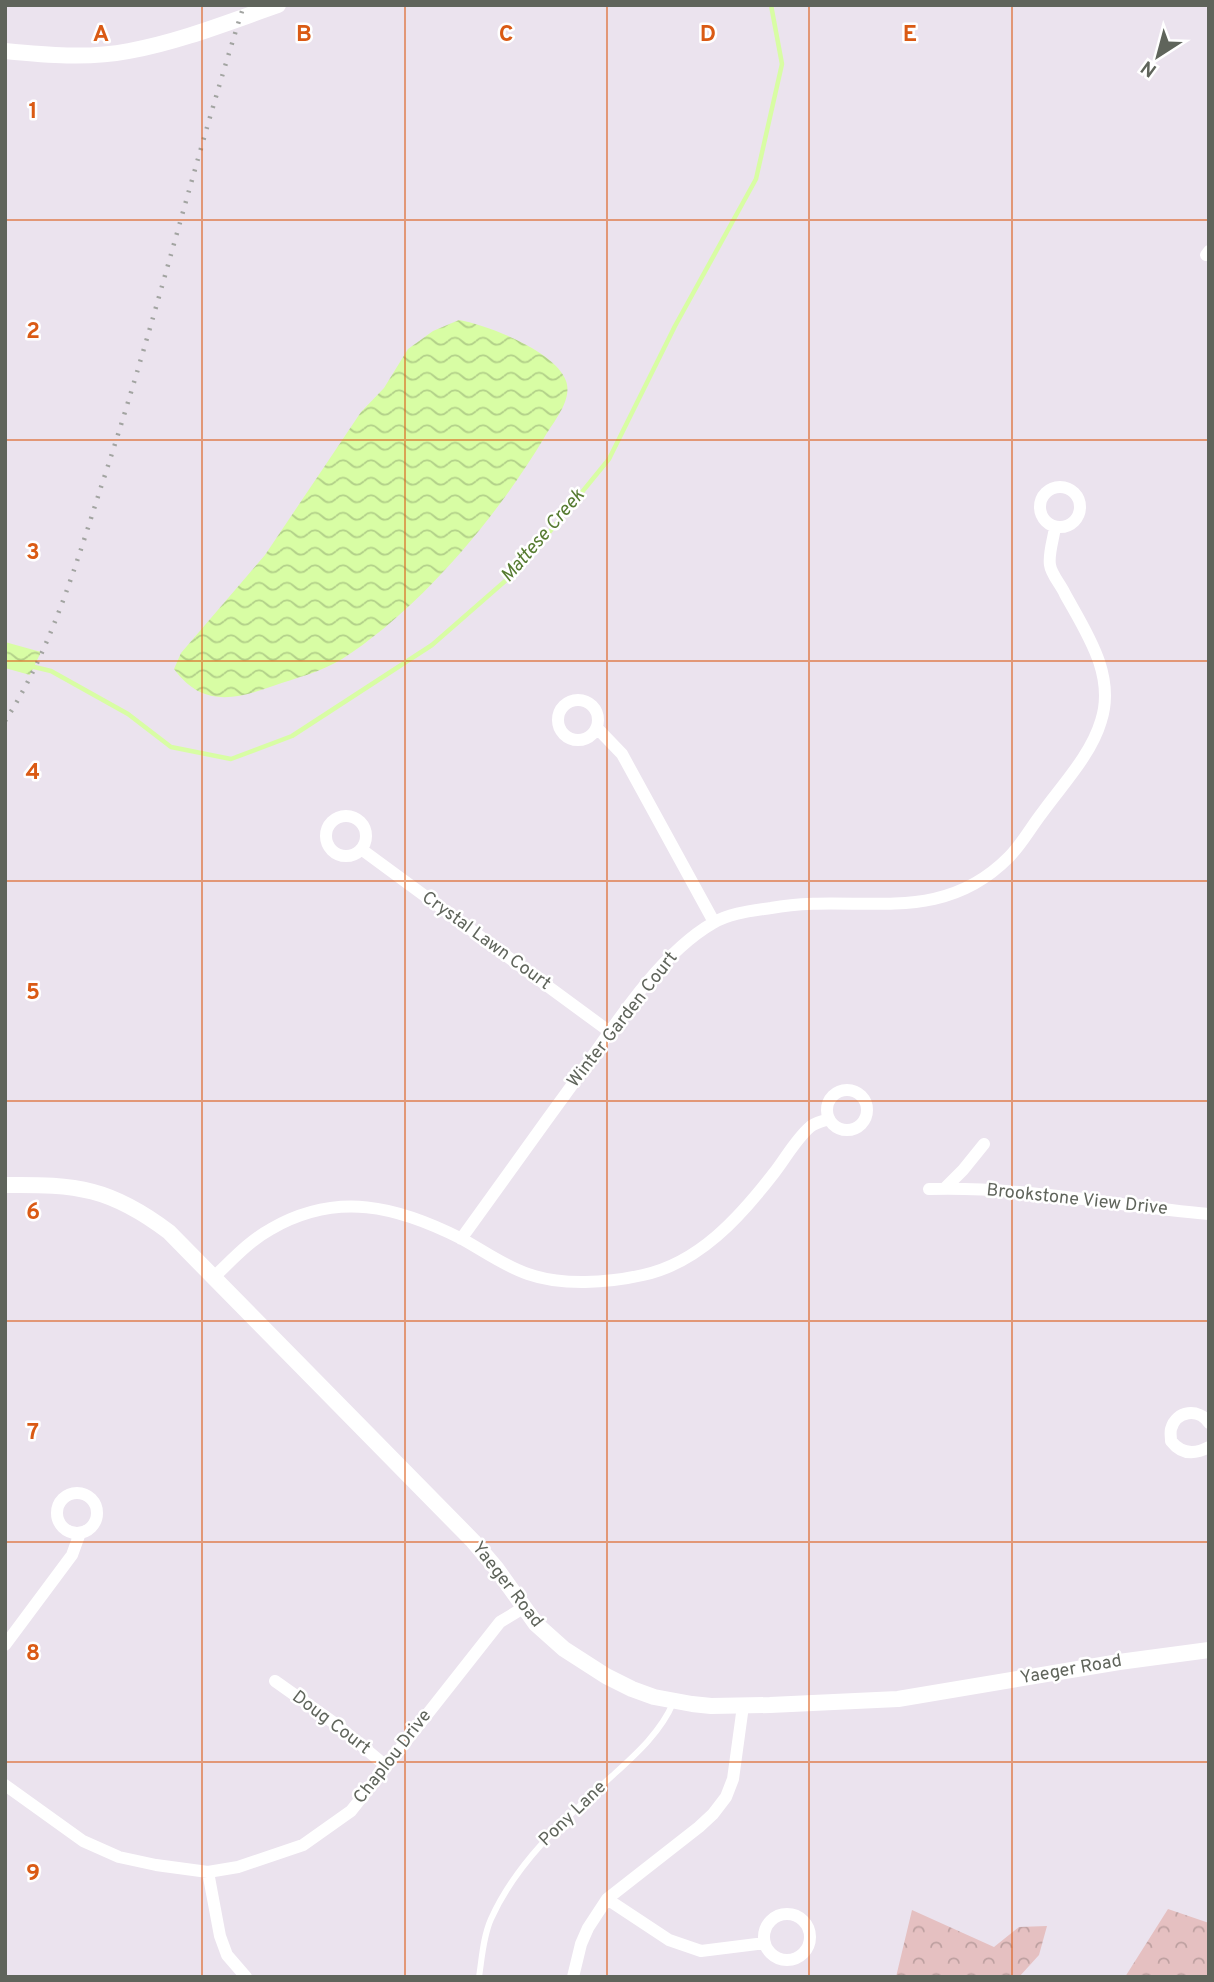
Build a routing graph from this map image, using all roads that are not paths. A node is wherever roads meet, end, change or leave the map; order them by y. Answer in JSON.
{"nodes":[{"id":1,"x":278,"y":5,"type":"edge"},
{"id":2,"x":5,"y":51,"type":"edge"},
{"id":3,"x":1055,"y":527,"type":"dead end"},
{"id":4,"x":597,"y":728,"type":"dead end"},
{"id":5,"x":361,"y":849,"type":"dead end"},
{"id":6,"x":713,"y":922,"type":"junction"},
{"id":7,"x":610,"y":1032,"type":"junction"},
{"id":8,"x":829,"y":1119,"type":"dead end"},
{"id":9,"x":984,"y":1144,"type":"dead end"},
{"id":10,"x":5,"y":1185,"type":"edge"},
{"id":11,"x":945,"y":1188,"type":"junction"},
{"id":12,"x":929,"y":1189,"type":"dead end"},
{"id":13,"x":1209,"y":1214,"type":"edge"},
{"id":14,"x":461,"y":1239,"type":"junction"},
{"id":15,"x":215,"y":1278,"type":"junction"},
{"id":16,"x":1209,"y":1423,"type":"edge"},
{"id":17,"x":1209,"y":1447,"type":"edge"},
{"id":18,"x":80,"y":1533,"type":"dead end"},
{"id":19,"x":523,"y":1608,"type":"junction"},
{"id":20,"x":5,"y":1645,"type":"edge"},
{"id":21,"x":1209,"y":1650,"type":"edge"},
{"id":22,"x":275,"y":1681,"type":"dead end"},
{"id":23,"x":674,"y":1702,"type":"junction"},
{"id":24,"x":743,"y":1706,"type":"junction"},
{"id":25,"x":386,"y":1766,"type":"junction"},
{"id":26,"x":5,"y":1785,"type":"edge"},
{"id":27,"x":208,"y":1872,"type":"junction"},
{"id":28,"x":607,"y":1899,"type":"junction"},
{"id":29,"x":765,"y":1943,"type":"dead end"},
{"id":30,"x":246,"y":1977,"type":"edge"},
{"id":31,"x":479,"y":1977,"type":"edge"},
{"id":32,"x":573,"y":1977,"type":"edge"}],
"edges":[{"from":1,"to":2,"type":"street"},
{"from":3,"to":6,"type":"street","name":"Winter Garden Court"},
{"from":4,"to":6,"type":"street"},
{"from":5,"to":7,"type":"street","name":"Crystal Lawn Court"},
{"from":6,"to":7,"type":"street","name":"Winter Garden Court"},
{"from":7,"to":14,"type":"street","name":"Winter Garden Court"},
{"from":8,"to":14,"type":"street"},
{"from":9,"to":11,"type":"street","name":"Brookstone View Drive"},
{"from":10,"to":15,"type":"street","name":"Yaeger Road"},
{"from":11,"to":12,"type":"street","name":"Brookstone View Drive"},
{"from":11,"to":13,"type":"street","name":"Brookstone View Drive"},
{"from":14,"to":15,"type":"street"},
{"from":15,"to":19,"type":"street","name":"Yaeger Road"},
{"from":16,"to":17,"type":"street"},
{"from":18,"to":20,"type":"street"},
{"from":19,"to":23,"type":"street","name":"Yaeger Road"},
{"from":19,"to":25,"type":"street","name":"Chaplou Drive"},
{"from":21,"to":24,"type":"street","name":"Yaeger Road"},
{"from":22,"to":25,"type":"street","name":"Doug Court"},
{"from":23,"to":24,"type":"street","name":"Yaeger Road"},
{"from":23,"to":31,"type":"lane","name":"Pony Lane"},
{"from":24,"to":28,"type":"street"},
{"from":25,"to":27,"type":"street","name":"Chaplou Drive"},
{"from":26,"to":27,"type":"street","name":"Chaplou Drive"},
{"from":27,"to":30,"type":"street"},
{"from":28,"to":29,"type":"street"},
{"from":28,"to":32,"type":"street"}]}
